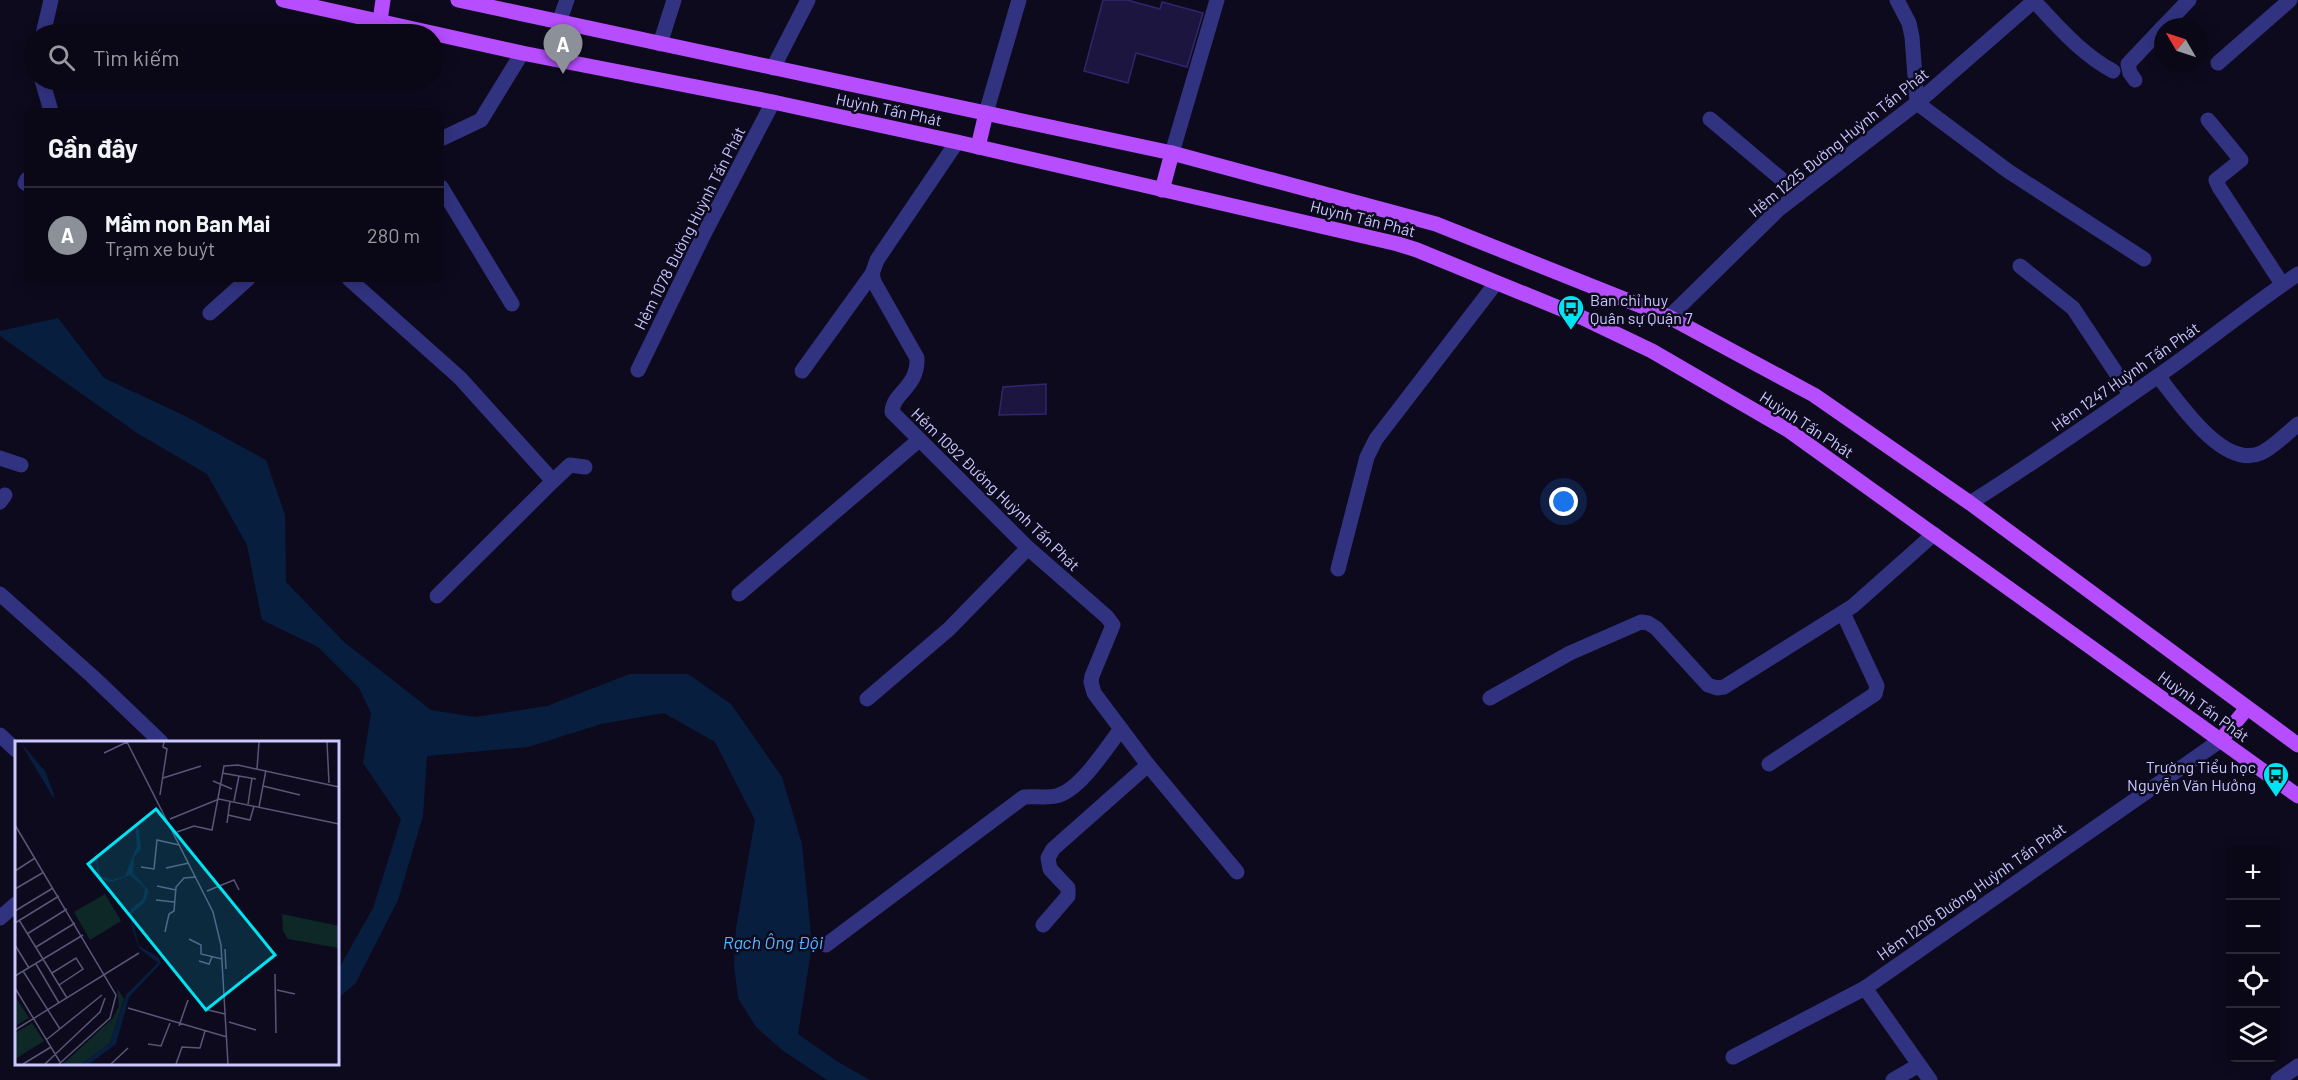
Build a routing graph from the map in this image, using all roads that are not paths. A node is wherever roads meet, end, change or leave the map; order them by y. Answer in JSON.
{"nodes":[{"id":1,"x":51,"y":0,"type":"edge"},
{"id":2,"x":283,"y":0,"type":"edge"},
{"id":3,"x":383,"y":0,"type":"edge"},
{"id":4,"x":458,"y":0,"type":"edge"},
{"id":5,"x":567,"y":0,"type":"edge"},
{"id":6,"x":674,"y":0,"type":"edge"},
{"id":7,"x":808,"y":0,"type":"edge"},
{"id":8,"x":1019,"y":0,"type":"edge"},
{"id":9,"x":1216,"y":0,"type":"edge"},
{"id":10,"x":1897,"y":0,"type":"edge"},
{"id":11,"x":2034,"y":0,"type":"edge"},
{"id":12,"x":2188,"y":0,"type":"edge"},
{"id":13,"x":2290,"y":0,"type":"edge"},
{"id":14,"x":2171,"y":18,"type":"edge"},
{"id":15,"x":380,"y":21,"type":"junction"},
{"id":16,"x":559,"y":22,"type":"junction"},
{"id":17,"x":45,"y":24,"type":"edge"},
{"id":18,"x":393,"y":24,"type":"edge"},
{"id":19,"x":444,"y":35,"type":"edge"},
{"id":20,"x":2154,"y":37,"type":"edge"},
{"id":21,"x":660,"y":44,"type":"junction"},
{"id":22,"x":522,"y":53,"type":"junction"},
{"id":23,"x":2218,"y":63,"type":"dead end"},
{"id":24,"x":773,"y":68,"type":"junction"},
{"id":25,"x":2113,"y":71,"type":"dead end"},
{"id":26,"x":2135,"y":80,"type":"dead end"},
{"id":27,"x":45,"y":90,"type":"edge"},
{"id":28,"x":773,"y":102,"type":"junction"},
{"id":29,"x":1917,"y":103,"type":"junction"},
{"id":30,"x":50,"y":108,"type":"edge"},
{"id":31,"x":986,"y":113,"type":"junction"},
{"id":32,"x":1710,"y":118,"type":"dead end"},
{"id":33,"x":2208,"y":120,"type":"dead end"},
{"id":34,"x":444,"y":138,"type":"edge"},
{"id":35,"x":957,"y":142,"type":"junction"},
{"id":36,"x":978,"y":147,"type":"junction"},
{"id":37,"x":1172,"y":153,"type":"junction"},
{"id":38,"x":1162,"y":190,"type":"junction"},
{"id":39,"x":444,"y":192,"type":"edge"},
{"id":40,"x":1799,"y":194,"type":"junction"},
{"id":41,"x":2144,"y":259,"type":"dead end"},
{"id":42,"x":2020,"y":266,"type":"dead end"},
{"id":43,"x":872,"y":274,"type":"junction"},
{"id":44,"x":2298,"y":274,"type":"edge"},
{"id":45,"x":245,"y":282,"type":"edge"},
{"id":46,"x":352,"y":282,"type":"edge"},
{"id":47,"x":1496,"y":283,"type":"junction"},
{"id":48,"x":2282,"y":284,"type":"junction"},
{"id":49,"x":512,"y":304,"type":"dead end"},
{"id":50,"x":210,"y":313,"type":"dead end"},
{"id":51,"x":1669,"y":317,"type":"junction"},
{"id":52,"x":638,"y":370,"type":"dead end"},
{"id":53,"x":802,"y":371,"type":"dead end"},
{"id":54,"x":2158,"y":376,"type":"junction"},
{"id":55,"x":2130,"y":394,"type":"junction"},
{"id":56,"x":2298,"y":424,"type":"edge"},
{"id":57,"x":920,"y":440,"type":"junction"},
{"id":58,"x":0,"y":458,"type":"edge"},
{"id":59,"x":21,"y":465,"type":"dead end"},
{"id":60,"x":585,"y":467,"type":"dead end"},
{"id":61,"x":553,"y":481,"type":"junction"},
{"id":62,"x":1970,"y":503,"type":"junction"},
{"id":63,"x":1934,"y":534,"type":"junction"},
{"id":64,"x":1028,"y":548,"type":"junction"},
{"id":65,"x":1338,"y":569,"type":"dead end"},
{"id":66,"x":0,"y":594,"type":"edge"},
{"id":67,"x":740,"y":594,"type":"dead end"},
{"id":68,"x":437,"y":596,"type":"dead end"},
{"id":69,"x":1843,"y":613,"type":"junction"},
{"id":70,"x":1490,"y":698,"type":"dead end"},
{"id":71,"x":867,"y":699,"type":"dead end"},
{"id":72,"x":2247,"y":708,"type":"junction"},
{"id":73,"x":1121,"y":729,"type":"junction"},
{"id":74,"x":0,"y":735,"type":"edge"},
{"id":75,"x":2221,"y":740,"type":"junction"},
{"id":76,"x":160,"y":741,"type":"edge"},
{"id":77,"x":2298,"y":745,"type":"edge"},
{"id":78,"x":15,"y":749,"type":"edge"},
{"id":79,"x":1769,"y":764,"type":"dead end"},
{"id":80,"x":1149,"y":765,"type":"junction"},
{"id":81,"x":2298,"y":796,"type":"edge"},
{"id":82,"x":1237,"y":872,"type":"dead end"},
{"id":83,"x":15,"y":905,"type":"edge"},
{"id":84,"x":0,"y":918,"type":"edge"},
{"id":85,"x":1043,"y":925,"type":"dead end"},
{"id":86,"x":826,"y":945,"type":"dead end"},
{"id":87,"x":1865,"y":988,"type":"junction"},
{"id":88,"x":1733,"y":1057,"type":"dead end"},
{"id":89,"x":1919,"y":1065,"type":"junction"},
{"id":90,"x":2298,"y":1066,"type":"edge"},
{"id":91,"x":1893,"y":1080,"type":"edge"},
{"id":92,"x":1930,"y":1080,"type":"edge"},
{"id":93,"x":2278,"y":1080,"type":"edge"}],
"edges":[{"from":1,"to":17,"type":"street"},
{"from":2,"to":15,"type":"main road","name":"Huỳnh Tấn Phát"},
{"from":3,"to":15,"type":"main road"},
{"from":4,"to":16,"type":"main road","name":"Huỳnh Tấn Phát"},
{"from":5,"to":16,"type":"street"},
{"from":6,"to":21,"type":"street"},
{"from":7,"to":24,"type":"street"},
{"from":8,"to":31,"type":"street"},
{"from":9,"to":37,"type":"street"},
{"from":10,"to":29,"type":"street"},
{"from":11,"to":25,"type":"street"},
{"from":11,"to":29,"type":"street","name":"Hẻm 1225 Đường Huỳnh Tấn Phát"},
{"from":12,"to":14,"type":"street"},
{"from":13,"to":23,"type":"street"},
{"from":15,"to":18,"type":"main road","name":"Huỳnh Tấn Phát"},
{"from":16,"to":21,"type":"main road","name":"Huỳnh Tấn Phát"},
{"from":19,"to":22,"type":"main road","name":"Huỳnh Tấn Phát"},
{"from":20,"to":26,"type":"street"},
{"from":21,"to":24,"type":"main road","name":"Huỳnh Tấn Phát"},
{"from":22,"to":28,"type":"main road","name":"Huỳnh Tấn Phát"},
{"from":22,"to":34,"type":"street"},
{"from":24,"to":31,"type":"main road","name":"Huỳnh Tấn Phát"},
{"from":27,"to":30,"type":"street"},
{"from":28,"to":35,"type":"main road","name":"Huỳnh Tấn Phát"},
{"from":28,"to":52,"type":"street","name":"Hẻm 1078 Đường Huỳnh Tấn Phát"},
{"from":29,"to":40,"type":"street","name":"Hẻm 1225 Đường Huỳnh Tấn Phát"},
{"from":29,"to":41,"type":"street"},
{"from":31,"to":36,"type":"main road"},
{"from":31,"to":37,"type":"main road","name":"Huỳnh Tấn Phát"},
{"from":32,"to":40,"type":"street"},
{"from":33,"to":48,"type":"street"},
{"from":35,"to":36,"type":"main road","name":"Huỳnh Tấn Phát"},
{"from":35,"to":43,"type":"street"},
{"from":36,"to":38,"type":"main road","name":"Huỳnh Tấn Phát"},
{"from":37,"to":38,"type":"main road"},
{"from":37,"to":51,"type":"main road","name":"Huỳnh Tấn Phát"},
{"from":38,"to":47,"type":"main road","name":"Huỳnh Tấn Phát"},
{"from":39,"to":49,"type":"street"},
{"from":40,"to":51,"type":"street","name":"Hẻm 1225 Đường Huỳnh Tấn Phát"},
{"from":42,"to":55,"type":"street"},
{"from":43,"to":53,"type":"street"},
{"from":43,"to":57,"type":"street","name":"Hẻm 1092 Đường Huỳnh Tấn Phát"},
{"from":44,"to":48,"type":"street","name":"Hẻm 1247 Huỳnh Tấn Phát"},
{"from":45,"to":50,"type":"street"},
{"from":46,"to":61,"type":"street"},
{"from":47,"to":63,"type":"main road","name":"Huỳnh Tấn Phát"},
{"from":47,"to":65,"type":"street"},
{"from":48,"to":54,"type":"street","name":"Hẻm 1247 Huỳnh Tấn Phát"},
{"from":51,"to":62,"type":"main road","name":"Huỳnh Tấn Phát"},
{"from":54,"to":55,"type":"street","name":"Hẻm 1247 Huỳnh Tấn Phát"},
{"from":54,"to":56,"type":"street"},
{"from":55,"to":62,"type":"street","name":"Hẻm 1247 Huỳnh Tấn Phát"},
{"from":57,"to":64,"type":"street","name":"Hẻm 1092 Đường Huỳnh Tấn Phát"},
{"from":57,"to":67,"type":"street"},
{"from":58,"to":59,"type":"street"},
{"from":60,"to":61,"type":"street"},
{"from":61,"to":68,"type":"street"},
{"from":62,"to":72,"type":"main road","name":"Huỳnh Tấn Phát"},
{"from":63,"to":69,"type":"street"},
{"from":63,"to":75,"type":"main road","name":"Huỳnh Tấn Phát"},
{"from":64,"to":71,"type":"street"},
{"from":64,"to":73,"type":"street","name":"Hẻm 1092 Đường Huỳnh Tấn Phát"},
{"from":66,"to":76,"type":"street"},
{"from":69,"to":70,"type":"street"},
{"from":69,"to":79,"type":"street"},
{"from":72,"to":75,"type":"main road"},
{"from":72,"to":77,"type":"main road","name":"Huỳnh Tấn Phát"},
{"from":73,"to":80,"type":"street","name":"Hẻm 1092 Đường Huỳnh Tấn Phát"},
{"from":73,"to":86,"type":"street"},
{"from":74,"to":78,"type":"street"},
{"from":75,"to":81,"type":"main road","name":"Huỳnh Tấn Phát"},
{"from":75,"to":87,"type":"street","name":"Hẻm 1206 Đường Huỳnh Tấn Phát"},
{"from":80,"to":82,"type":"street","name":"Hẻm 1092 Đường Huỳnh Tấn Phát"},
{"from":80,"to":85,"type":"street"},
{"from":83,"to":84,"type":"street"},
{"from":87,"to":88,"type":"street","name":"Hẻm 1206 Đường Huỳnh Tấn Phát"},
{"from":87,"to":89,"type":"street"},
{"from":89,"to":91,"type":"street"},
{"from":89,"to":92,"type":"street"},
{"from":90,"to":93,"type":"street"}]}
